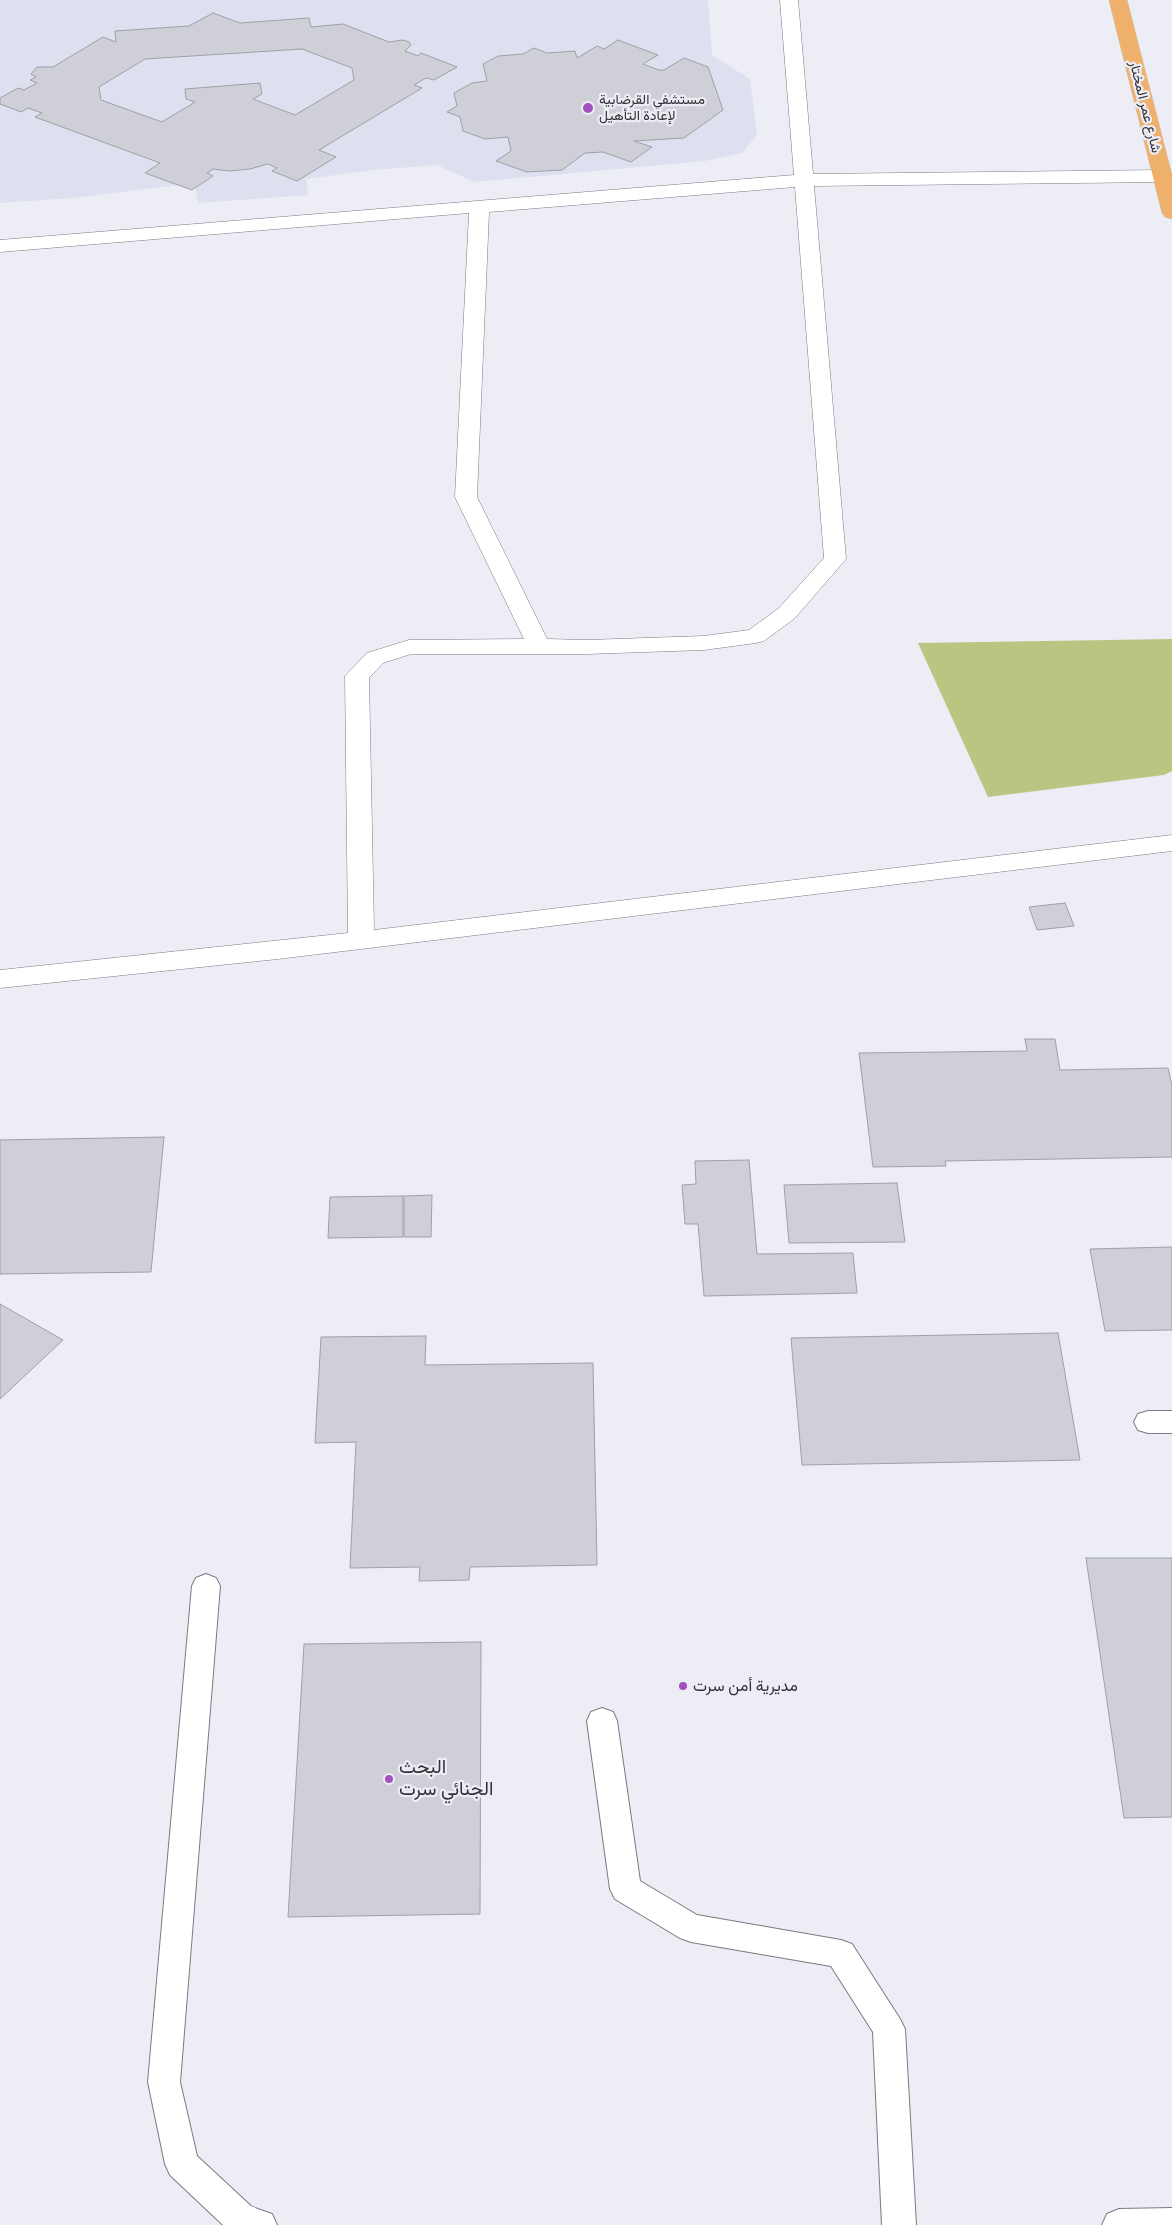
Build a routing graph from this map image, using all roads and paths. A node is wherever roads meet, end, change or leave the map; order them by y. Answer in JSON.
{"nodes":[{"id":1,"x":788,"y":0,"type":"edge"},
{"id":2,"x":1118,"y":0,"type":"edge"},
{"id":3,"x":1162,"y":176,"type":"junction"},
{"id":4,"x":804,"y":180,"type":"junction"},
{"id":5,"x":479,"y":206,"type":"junction"},
{"id":6,"x":1172,"y":213,"type":"edge"},
{"id":7,"x":0,"y":246,"type":"edge"},
{"id":8,"x":540,"y":646,"type":"junction"},
{"id":9,"x":1172,"y":843,"type":"edge"},
{"id":10,"x":361,"y":940,"type":"junction"},
{"id":11,"x":0,"y":979,"type":"edge"},
{"id":12,"x":206,"y":1586,"type":"dead end"},
{"id":13,"x":602,"y":1721,"type":"dead end"},
{"id":14,"x":248,"y":2224,"type":"edge"},
{"id":15,"x":1172,"y":2224,"type":"edge"},
{"id":16,"x":899,"y":2225,"type":"edge"},
{"id":17,"x":1119,"y":2225,"type":"edge"}],
"edges":[{"from":1,"to":4,"type":"street"},
{"from":2,"to":3,"type":"main road","name":"شارع عمر المختار"},
{"from":3,"to":4,"type":"street"},
{"from":3,"to":6,"type":"main road","name":"شارع عمر المختار"},
{"from":4,"to":5,"type":"street"},
{"from":4,"to":8,"type":"street"},
{"from":5,"to":7,"type":"street"},
{"from":5,"to":8,"type":"street"},
{"from":8,"to":10,"type":"street"},
{"from":9,"to":10,"type":"street"},
{"from":10,"to":11,"type":"street"},
{"from":12,"to":14,"type":"lane"},
{"from":13,"to":16,"type":"lane"},
{"from":15,"to":17,"type":"lane"}]}
